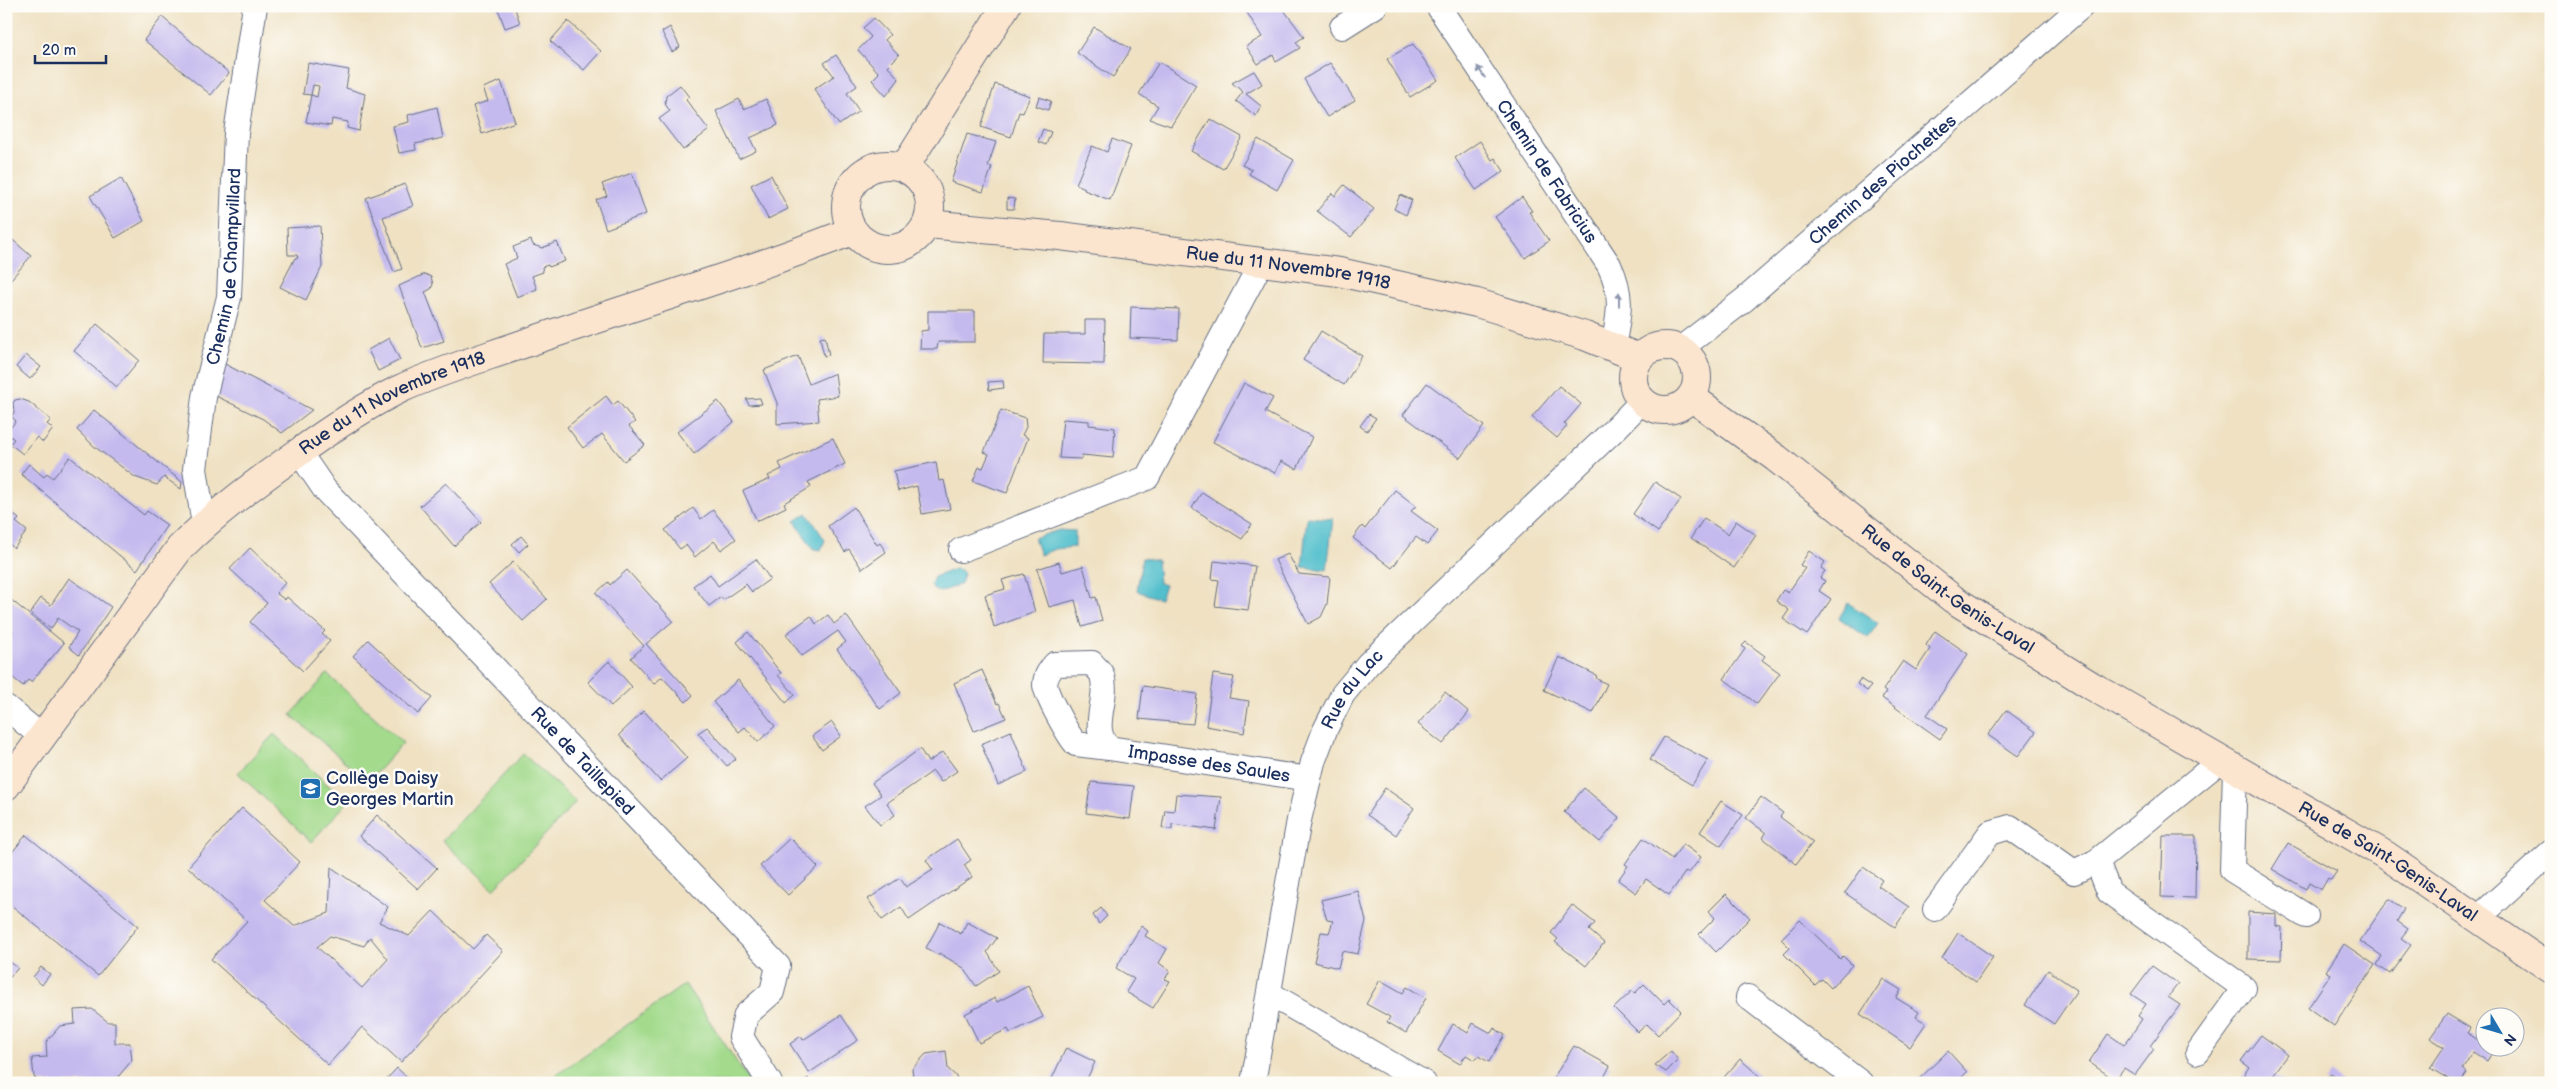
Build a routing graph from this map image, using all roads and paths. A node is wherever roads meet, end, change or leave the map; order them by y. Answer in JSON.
{"nodes":[{"id":1,"x":255,"y":6,"type":"edge"},
{"id":2,"x":1006,"y":6,"type":"edge"},
{"id":3,"x":1375,"y":6,"type":"edge"},
{"id":4,"x":1438,"y":6,"type":"edge"},
{"id":5,"x":2082,"y":6,"type":"edge"},
{"id":6,"x":1342,"y":26,"type":"dead end"},
{"id":7,"x":904,"y":168,"type":"junction"},
{"id":8,"x":927,"y":224,"type":"junction"},
{"id":9,"x":852,"y":231,"type":"junction"},
{"id":10,"x":1261,"y":263,"type":"junction"},
{"id":11,"x":1613,"y":347,"type":"junction"},
{"id":12,"x":1680,"y":349,"type":"junction"},
{"id":13,"x":1639,"y":358,"type":"junction"},
{"id":14,"x":1691,"y":397,"type":"junction"},
{"id":15,"x":1642,"y":401,"type":"junction"},
{"id":16,"x":299,"y":452,"type":"junction"},
{"id":17,"x":204,"y":524,"type":"junction"},
{"id":18,"x":961,"y":550,"type":"dead end"},
{"id":19,"x":6,"y":707,"type":"edge"},
{"id":20,"x":42,"y":737,"type":"junction"},
{"id":21,"x":1109,"y":748,"type":"dead end"},
{"id":22,"x":2228,"y":765,"type":"junction"},
{"id":23,"x":1309,"y":779,"type":"junction"},
{"id":24,"x":6,"y":786,"type":"edge"},
{"id":25,"x":2551,"y":852,"type":"edge"},
{"id":26,"x":2097,"y":861,"type":"junction"},
{"id":27,"x":1935,"y":909,"type":"dead end"},
{"id":28,"x":2306,"y":916,"type":"dead end"},
{"id":29,"x":2478,"y":918,"type":"junction"},
{"id":30,"x":2551,"y":969,"type":"edge"},
{"id":31,"x":1270,"y":994,"type":"junction"},
{"id":32,"x":1748,"y":997,"type":"dead end"},
{"id":33,"x":2198,"y":1052,"type":"dead end"},
{"id":34,"x":770,"y":1083,"type":"edge"},
{"id":35,"x":1253,"y":1083,"type":"edge"},
{"id":36,"x":1424,"y":1083,"type":"edge"},
{"id":37,"x":1861,"y":1083,"type":"edge"}],
"edges":[{"from":1,"to":17,"type":"street","name":"Chemin de Champvillard"},
{"from":2,"to":7,"type":"street"},
{"from":3,"to":6,"type":"street"},
{"from":11,"to":4,"type":"street","name":"Chemin de Fabricius","one_way":true},
{"from":5,"to":12,"type":"street","name":"Chemin des Piochettes"},
{"from":7,"to":8,"type":"street"},
{"from":7,"to":9,"type":"street"},
{"from":8,"to":9,"type":"street"},
{"from":8,"to":10,"type":"street","name":"Rue du 11 Novembre 1918"},
{"from":9,"to":16,"type":"street","name":"Rue du 11 Novembre 1918"},
{"from":10,"to":11,"type":"street","name":"Rue du 11 Novembre 1918"},
{"from":10,"to":18,"type":"street"},
{"from":11,"to":13,"type":"street","name":"Rue du 11 Novembre 1918"},
{"from":12,"to":13,"type":"street"},
{"from":12,"to":14,"type":"street"},
{"from":13,"to":15,"type":"street"},
{"from":14,"to":15,"type":"street"},
{"from":14,"to":22,"type":"street","name":"Rue de Saint-Genis-Laval"},
{"from":15,"to":23,"type":"street","name":"Rue du Lac"},
{"from":16,"to":17,"type":"street","name":"Rue du 11 Novembre 1918"},
{"from":16,"to":34,"type":"street","name":"Rue de Taillepied"},
{"from":17,"to":20,"type":"street","name":"Rue du 11 Novembre 1918"},
{"from":19,"to":20,"type":"street"},
{"from":20,"to":24,"type":"street","name":"Rue du 11 Novembre 1918"},
{"from":21,"to":23,"type":"street","name":"Impasse des Saules"},
{"from":22,"to":26,"type":"street"},
{"from":22,"to":28,"type":"street"},
{"from":22,"to":29,"type":"street","name":"Rue de Saint-Genis-Laval"},
{"from":23,"to":31,"type":"street","name":"Rue du Lac"},
{"from":25,"to":29,"type":"street"},
{"from":26,"to":27,"type":"street"},
{"from":26,"to":33,"type":"street"},
{"from":29,"to":30,"type":"street","name":"Rue de Saint-Genis-Laval"},
{"from":31,"to":35,"type":"street","name":"Rue du Lac"},
{"from":31,"to":36,"type":"street"},
{"from":32,"to":37,"type":"street"}]}
